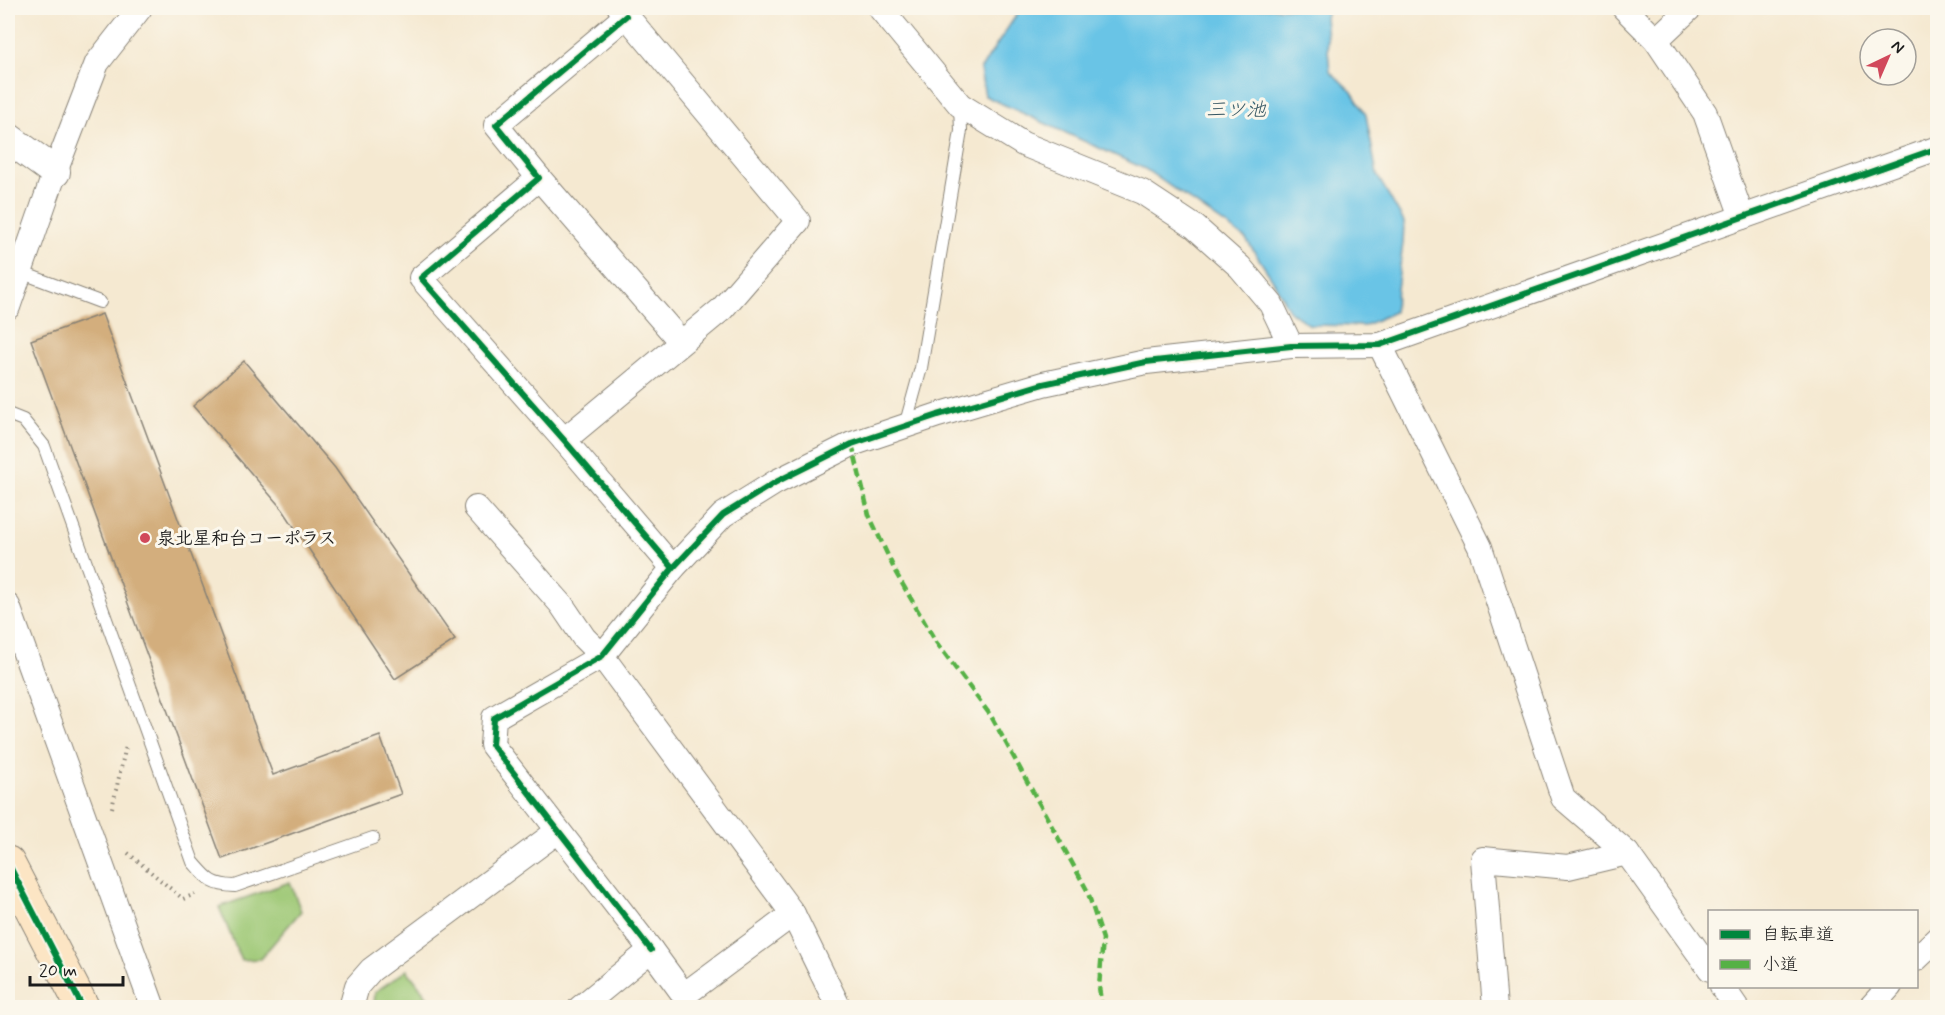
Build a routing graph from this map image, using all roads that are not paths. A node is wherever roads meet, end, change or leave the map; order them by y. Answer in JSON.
{"nodes":[{"id":1,"x":140,"y":8,"type":"edge"},
{"id":2,"x":880,"y":8,"type":"edge"},
{"id":3,"x":1624,"y":8,"type":"edge"},
{"id":4,"x":1690,"y":8,"type":"edge"},
{"id":5,"x":623,"y":12,"type":"edge"},
{"id":6,"x":1656,"y":40,"type":"junction"},
{"id":7,"x":960,"y":105,"type":"junction"},
{"id":8,"x":8,"y":138,"type":"edge"},
{"id":9,"x":1938,"y":148,"type":"edge"},
{"id":10,"x":55,"y":172,"type":"junction"},
{"id":11,"x":539,"y":178,"type":"junction"},
{"id":12,"x":1742,"y":217,"type":"junction"},
{"id":13,"x":20,"y":272,"type":"junction"},
{"id":14,"x":100,"y":302,"type":"dead end"},
{"id":15,"x":8,"y":308,"type":"edge"},
{"id":16,"x":681,"y":342,"type":"junction"},
{"id":17,"x":1380,"y":345,"type":"junction"},
{"id":18,"x":1291,"y":346,"type":"junction"},
{"id":19,"x":8,"y":414,"type":"edge"},
{"id":20,"x":905,"y":426,"type":"junction"},
{"id":21,"x":564,"y":440,"type":"junction"},
{"id":22,"x":476,"y":508,"type":"dead end"},
{"id":23,"x":673,"y":568,"type":"junction"},
{"id":24,"x":8,"y":606,"type":"edge"},
{"id":25,"x":602,"y":656,"type":"junction"},
{"id":26,"x":558,"y":831,"type":"junction"},
{"id":27,"x":373,"y":838,"type":"dead end"},
{"id":28,"x":1628,"y":853,"type":"junction"},
{"id":29,"x":8,"y":863,"type":"edge"},
{"id":30,"x":793,"y":914,"type":"junction"},
{"id":31,"x":1938,"y":938,"type":"edge"},
{"id":32,"x":651,"y":950,"type":"junction"},
{"id":33,"x":1918,"y":958,"type":"edge"},
{"id":34,"x":1708,"y":966,"type":"edge"},
{"id":35,"x":1723,"y":988,"type":"edge"},
{"id":36,"x":1889,"y":988,"type":"edge"},
{"id":37,"x":82,"y":1008,"type":"edge"},
{"id":38,"x":153,"y":1008,"type":"edge"},
{"id":39,"x":351,"y":1008,"type":"edge"},
{"id":40,"x":580,"y":1008,"type":"edge"},
{"id":41,"x":839,"y":1008,"type":"edge"},
{"id":42,"x":1495,"y":1008,"type":"edge"},
{"id":43,"x":1737,"y":1008,"type":"edge"},
{"id":44,"x":1870,"y":1008,"type":"edge"}],
"edges":[{"from":1,"to":10,"type":"street"},
{"from":2,"to":7,"type":"street"},
{"from":3,"to":6,"type":"street"},
{"from":4,"to":6,"type":"street"},
{"from":5,"to":11,"type":"street"},
{"from":5,"to":16,"type":"street"},
{"from":6,"to":12,"type":"street"},
{"from":7,"to":18,"type":"street"},
{"from":7,"to":20,"type":"lane"},
{"from":8,"to":10,"type":"street"},
{"from":9,"to":12,"type":"street"},
{"from":10,"to":13,"type":"street"},
{"from":11,"to":16,"type":"street"},
{"from":11,"to":21,"type":"street"},
{"from":12,"to":17,"type":"street"},
{"from":13,"to":14,"type":"lane"},
{"from":13,"to":15,"type":"street"},
{"from":16,"to":21,"type":"street"},
{"from":17,"to":18,"type":"street"},
{"from":17,"to":28,"type":"street"},
{"from":18,"to":20,"type":"street"},
{"from":19,"to":27,"type":"lane"},
{"from":20,"to":23,"type":"street"},
{"from":21,"to":23,"type":"street"},
{"from":22,"to":25,"type":"street"},
{"from":23,"to":25,"type":"street"},
{"from":24,"to":38,"type":"street"},
{"from":25,"to":26,"type":"street"},
{"from":25,"to":30,"type":"street"},
{"from":26,"to":32,"type":"street"},
{"from":26,"to":39,"type":"street"},
{"from":28,"to":34,"type":"street"},
{"from":28,"to":42,"type":"street"},
{"from":29,"to":37,"type":"main road"},
{"from":30,"to":32,"type":"street"},
{"from":30,"to":41,"type":"street"},
{"from":31,"to":33,"type":"street"},
{"from":32,"to":40,"type":"street"},
{"from":35,"to":43,"type":"street"},
{"from":36,"to":44,"type":"street"}]}
